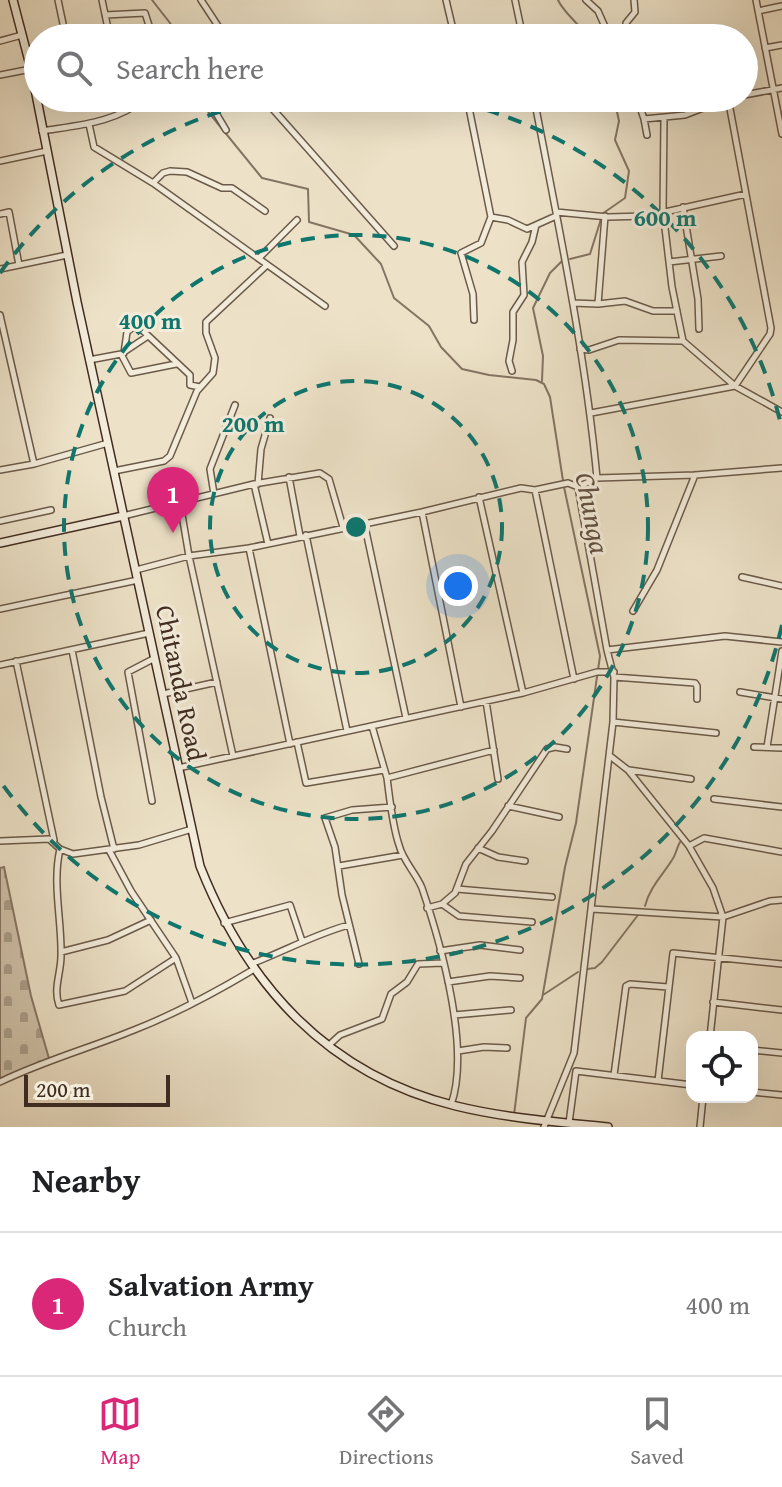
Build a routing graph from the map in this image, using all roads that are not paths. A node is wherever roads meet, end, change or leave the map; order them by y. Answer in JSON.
{"nodes":[{"id":1,"x":13,"y":0,"type":"edge"},
{"id":2,"x":58,"y":0,"type":"edge"},
{"id":3,"x":102,"y":0,"type":"edge"},
{"id":4,"x":201,"y":0,"type":"edge"},
{"id":5,"x":446,"y":0,"type":"edge"},
{"id":6,"x":515,"y":0,"type":"edge"},
{"id":7,"x":586,"y":0,"type":"edge"},
{"id":8,"x":634,"y":0,"type":"edge"},
{"id":9,"x":756,"y":0,"type":"edge"},
{"id":10,"x":782,"y":6,"type":"edge"},
{"id":11,"x":758,"y":11,"type":"junction"},
{"id":12,"x":105,"y":15,"type":"junction"},
{"id":13,"x":63,"y":24,"type":"edge"},
{"id":14,"x":107,"y":24,"type":"edge"},
{"id":15,"x":149,"y":24,"type":"edge"},
{"id":16,"x":217,"y":24,"type":"edge"},
{"id":17,"x":452,"y":24,"type":"edge"},
{"id":18,"x":520,"y":24,"type":"edge"},
{"id":19,"x":604,"y":24,"type":"edge"},
{"id":20,"x":626,"y":24,"type":"edge"},
{"id":21,"x":22,"y":35,"type":"junction"},
{"id":22,"x":0,"y":41,"type":"edge"},
{"id":23,"x":24,"y":43,"type":"edge"},
{"id":24,"x":782,"y":45,"type":"edge"},
{"id":25,"x":765,"y":48,"type":"junction"},
{"id":26,"x":24,"y":70,"type":"edge"},
{"id":27,"x":0,"y":75,"type":"edge"},
{"id":28,"x":782,"y":88,"type":"edge"},
{"id":29,"x":771,"y":90,"type":"junction"},
{"id":30,"x":758,"y":92,"type":"edge"},
{"id":31,"x":39,"y":112,"type":"edge"},
{"id":32,"x":125,"y":112,"type":"edge"},
{"id":33,"x":215,"y":112,"type":"edge"},
{"id":34,"x":275,"y":112,"type":"edge"},
{"id":35,"x":470,"y":112,"type":"edge"},
{"id":36,"x":537,"y":112,"type":"edge"},
{"id":37,"x":642,"y":112,"type":"edge"},
{"id":38,"x":693,"y":112,"type":"edge"},
{"id":39,"x":731,"y":112,"type":"edge"},
{"id":40,"x":644,"y":119,"type":"junction"},
{"id":41,"x":664,"y":119,"type":"junction"},
{"id":42,"x":89,"y":124,"type":"junction"},
{"id":43,"x":226,"y":130,"type":"dead end"},
{"id":44,"x":42,"y":131,"type":"junction"},
{"id":45,"x":782,"y":133,"type":"edge"},
{"id":46,"x":647,"y":135,"type":"dead end"},
{"id":47,"x":47,"y":151,"type":"junction"},
{"id":48,"x":0,"y":161,"type":"edge"},
{"id":49,"x":153,"y":183,"type":"junction"},
{"id":50,"x":746,"y":194,"type":"junction"},
{"id":51,"x":683,"y":207,"type":"junction"},
{"id":52,"x":265,"y":211,"type":"dead end"},
{"id":53,"x":663,"y":211,"type":"junction"},
{"id":54,"x":0,"y":214,"type":"edge"},
{"id":55,"x":556,"y":214,"type":"junction"},
{"id":56,"x":605,"y":216,"type":"junction"},
{"id":57,"x":491,"y":217,"type":"junction"},
{"id":58,"x":297,"y":220,"type":"dead end"},
{"id":59,"x":536,"y":225,"type":"junction"},
{"id":60,"x":394,"y":246,"type":"dead end"},
{"id":61,"x":67,"y":255,"type":"junction"},
{"id":62,"x":721,"y":256,"type":"dead end"},
{"id":63,"x":259,"y":258,"type":"junction"},
{"id":64,"x":692,"y":260,"type":"junction"},
{"id":65,"x":669,"y":262,"type":"junction"},
{"id":66,"x":19,"y":265,"type":"junction"},
{"id":67,"x":267,"y":265,"type":"junction"},
{"id":68,"x":0,"y":269,"type":"edge"},
{"id":69,"x":573,"y":303,"type":"junction"},
{"id":70,"x":598,"y":304,"type":"junction"},
{"id":71,"x":325,"y":306,"type":"dead end"},
{"id":72,"x":677,"y":311,"type":"junction"},
{"id":73,"x":0,"y":315,"type":"edge"},
{"id":74,"x":474,"y":320,"type":"dead end"},
{"id":75,"x":699,"y":329,"type":"dead end"},
{"id":76,"x":148,"y":336,"type":"junction"},
{"id":77,"x":683,"y":341,"type":"junction"},
{"id":78,"x":580,"y":349,"type":"junction"},
{"id":79,"x":123,"y":353,"type":"junction"},
{"id":80,"x":89,"y":360,"type":"junction"},
{"id":81,"x":177,"y":363,"type":"junction"},
{"id":82,"x":512,"y":371,"type":"dead end"},
{"id":83,"x":735,"y":386,"type":"junction"},
{"id":84,"x":201,"y":387,"type":"junction"},
{"id":85,"x":235,"y":405,"type":"dead end"},
{"id":86,"x":781,"y":409,"type":"edge"},
{"id":87,"x":591,"y":413,"type":"junction"},
{"id":88,"x":270,"y":418,"type":"dead end"},
{"id":89,"x":108,"y":443,"type":"junction"},
{"id":90,"x":34,"y":464,"type":"junction"},
{"id":91,"x":782,"y":468,"type":"edge"},
{"id":92,"x":0,"y":470,"type":"edge"},
{"id":93,"x":114,"y":471,"type":"junction"},
{"id":94,"x":695,"y":475,"type":"junction"},
{"id":95,"x":289,"y":477,"type":"junction"},
{"id":96,"x":597,"y":478,"type":"junction"},
{"id":97,"x":256,"y":484,"type":"junction"},
{"id":98,"x":578,"y":487,"type":"junction"},
{"id":99,"x":535,"y":490,"type":"junction"},
{"id":100,"x":214,"y":494,"type":"junction"},
{"id":101,"x":479,"y":497,"type":"junction"},
{"id":102,"x":180,"y":503,"type":"junction"},
{"id":103,"x":51,"y":510,"type":"dead end"},
{"id":104,"x":422,"y":512,"type":"junction"},
{"id":105,"x":123,"y":516,"type":"junction"},
{"id":106,"x":0,"y":521,"type":"edge"},
{"id":107,"x":364,"y":522,"type":"junction"},
{"id":108,"x":343,"y":527,"type":"junction"},
{"id":109,"x":303,"y":536,"type":"junction"},
{"id":110,"x":0,"y":543,"type":"edge"},
{"id":111,"x":268,"y":544,"type":"junction"},
{"id":112,"x":249,"y":548,"type":"junction"},
{"id":113,"x":189,"y":556,"type":"junction"},
{"id":114,"x":136,"y":570,"type":"junction"},
{"id":115,"x":742,"y":577,"type":"dead end"},
{"id":116,"x":138,"y":580,"type":"junction"},
{"id":117,"x":782,"y":586,"type":"edge"},
{"id":118,"x":0,"y":609,"type":"edge"},
{"id":119,"x":633,"y":611,"type":"dead end"},
{"id":120,"x":150,"y":632,"type":"junction"},
{"id":121,"x":782,"y":642,"type":"edge"},
{"id":122,"x":72,"y":650,"type":"junction"},
{"id":123,"x":607,"y":650,"type":"junction"},
{"id":124,"x":782,"y":651,"type":"edge"},
{"id":125,"x":155,"y":658,"type":"junction"},
{"id":126,"x":16,"y":661,"type":"junction"},
{"id":127,"x":0,"y":665,"type":"edge"},
{"id":128,"x":614,"y":674,"type":"junction"},
{"id":129,"x":574,"y":679,"type":"junction"},
{"id":130,"x":217,"y":682,"type":"junction"},
{"id":131,"x":740,"y":692,"type":"dead end"},
{"id":132,"x":523,"y":693,"type":"junction"},
{"id":133,"x":163,"y":694,"type":"junction"},
{"id":134,"x":778,"y":698,"type":"edge"},
{"id":135,"x":697,"y":699,"type":"dead end"},
{"id":136,"x":486,"y":701,"type":"junction"},
{"id":137,"x":461,"y":707,"type":"junction"},
{"id":138,"x":406,"y":718,"type":"junction"},
{"id":139,"x":613,"y":722,"type":"junction"},
{"id":140,"x":372,"y":726,"type":"junction"},
{"id":141,"x":347,"y":731,"type":"junction"},
{"id":142,"x":716,"y":733,"type":"dead end"},
{"id":143,"x":297,"y":742,"type":"junction"},
{"id":144,"x":290,"y":744,"type":"junction"},
{"id":145,"x":754,"y":747,"type":"dead end"},
{"id":146,"x":767,"y":747,"type":"junction"},
{"id":147,"x":782,"y":748,"type":"edge"},
{"id":148,"x":567,"y":749,"type":"dead end"},
{"id":149,"x":494,"y":750,"type":"junction"},
{"id":150,"x":233,"y":756,"type":"junction"},
{"id":151,"x":610,"y":756,"type":"junction"},
{"id":152,"x":178,"y":768,"type":"junction"},
{"id":153,"x":384,"y":770,"type":"junction"},
{"id":154,"x":628,"y":770,"type":"junction"},
{"id":155,"x":387,"y":778,"type":"junction"},
{"id":156,"x":498,"y":779,"type":"dead end"},
{"id":157,"x":691,"y":779,"type":"dead end"},
{"id":158,"x":714,"y":799,"type":"dead end"},
{"id":159,"x":152,"y":801,"type":"dead end"},
{"id":160,"x":508,"y":806,"type":"junction"},
{"id":161,"x":392,"y":807,"type":"junction"},
{"id":162,"x":782,"y":807,"type":"edge"},
{"id":163,"x":559,"y":817,"type":"dead end"},
{"id":164,"x":193,"y":828,"type":"junction"},
{"id":165,"x":0,"y":840,"type":"edge"},
{"id":166,"x":54,"y":841,"type":"junction"},
{"id":167,"x":689,"y":846,"type":"junction"},
{"id":168,"x":478,"y":848,"type":"junction"},
{"id":169,"x":60,"y":849,"type":"junction"},
{"id":170,"x":112,"y":849,"type":"junction"},
{"id":171,"x":782,"y":852,"type":"edge"},
{"id":172,"x":403,"y":855,"type":"junction"},
{"id":173,"x":525,"y":861,"type":"dead end"},
{"id":174,"x":339,"y":866,"type":"junction"},
{"id":175,"x":457,"y":889,"type":"junction"},
{"id":176,"x":552,"y":897,"type":"dead end"},
{"id":177,"x":782,"y":900,"type":"edge"},
{"id":178,"x":442,"y":904,"type":"junction"},
{"id":179,"x":427,"y":908,"type":"junction"},
{"id":180,"x":592,"y":909,"type":"junction"},
{"id":181,"x":723,"y":917,"type":"junction"},
{"id":182,"x":151,"y":920,"type":"junction"},
{"id":183,"x":532,"y":922,"type":"dead end"},
{"id":184,"x":224,"y":923,"type":"junction"},
{"id":185,"x":349,"y":925,"type":"junction"},
{"id":186,"x":302,"y":941,"type":"junction"},
{"id":187,"x":520,"y":950,"type":"dead end"},
{"id":188,"x":440,"y":951,"type":"junction"},
{"id":189,"x":61,"y":952,"type":"junction"},
{"id":190,"x":721,"y":957,"type":"junction"},
{"id":191,"x":176,"y":958,"type":"junction"},
{"id":192,"x":443,"y":963,"type":"junction"},
{"id":193,"x":359,"y":964,"type":"dead end"},
{"id":194,"x":782,"y":964,"type":"edge"},
{"id":195,"x":251,"y":968,"type":"junction"},
{"id":196,"x":520,"y":978,"type":"dead end"},
{"id":197,"x":448,"y":982,"type":"junction"},
{"id":198,"x":668,"y":987,"type":"junction"},
{"id":199,"x":713,"y":1002,"type":"junction"},
{"id":200,"x":192,"y":1003,"type":"junction"},
{"id":201,"x":511,"y":1010,"type":"dead end"},
{"id":202,"x":782,"y":1010,"type":"edge"},
{"id":203,"x":454,"y":1015,"type":"junction"},
{"id":204,"x":711,"y":1031,"type":"edge"},
{"id":205,"x":328,"y":1047,"type":"junction"},
{"id":206,"x":507,"y":1048,"type":"dead end"},
{"id":207,"x":458,"y":1051,"type":"junction"},
{"id":208,"x":758,"y":1051,"type":"edge"},
{"id":209,"x":782,"y":1053,"type":"edge"},
{"id":210,"x":614,"y":1075,"type":"junction"},
{"id":211,"x":658,"y":1081,"type":"junction"},
{"id":212,"x":0,"y":1082,"type":"edge"},
{"id":213,"x":686,"y":1084,"type":"edge"},
{"id":214,"x":758,"y":1093,"type":"edge"},
{"id":215,"x":782,"y":1095,"type":"edge"},
{"id":216,"x":702,"y":1103,"type":"edge"},
{"id":217,"x":451,"y":1105,"type":"junction"},
{"id":218,"x":569,"y":1123,"type":"junction"},
{"id":219,"x":546,"y":1124,"type":"edge"},
{"id":220,"x":608,"y":1127,"type":"edge"},
{"id":221,"x":700,"y":1127,"type":"edge"}],
"edges":[{"from":1,"to":21,"type":"street","name":"Chitanda Road"},
{"from":2,"to":13,"type":"street"},
{"from":3,"to":12,"type":"street"},
{"from":4,"to":16,"type":"street"},
{"from":5,"to":17,"type":"street"},
{"from":6,"to":18,"type":"street"},
{"from":7,"to":19,"type":"street"},
{"from":8,"to":20,"type":"street"},
{"from":9,"to":11,"type":"street"},
{"from":10,"to":11,"type":"street"},
{"from":11,"to":25,"type":"street"},
{"from":12,"to":14,"type":"street"},
{"from":12,"to":15,"type":"street"},
{"from":21,"to":22,"type":"street"},
{"from":21,"to":23,"type":"street","name":"Chitanda Road"},
{"from":24,"to":25,"type":"street"},
{"from":25,"to":29,"type":"street"},
{"from":26,"to":27,"type":"street"},
{"from":28,"to":29,"type":"street"},
{"from":29,"to":30,"type":"street"},
{"from":29,"to":45,"type":"street"},
{"from":31,"to":44,"type":"street","name":"Chitanda Road"},
{"from":32,"to":42,"type":"street"},
{"from":33,"to":43,"type":"street"},
{"from":34,"to":60,"type":"street"},
{"from":35,"to":57,"type":"street"},
{"from":36,"to":55,"type":"street"},
{"from":37,"to":40,"type":"street"},
{"from":38,"to":41,"type":"street"},
{"from":39,"to":50,"type":"street"},
{"from":40,"to":41,"type":"street"},
{"from":40,"to":46,"type":"street"},
{"from":41,"to":53,"type":"street"},
{"from":42,"to":44,"type":"street"},
{"from":42,"to":49,"type":"street"},
{"from":44,"to":47,"type":"street","name":"Chitanda Road"},
{"from":47,"to":48,"type":"street"},
{"from":47,"to":61,"type":"street","name":"Chitanda Road"},
{"from":49,"to":52,"type":"street"},
{"from":49,"to":63,"type":"street"},
{"from":50,"to":51,"type":"street"},
{"from":50,"to":83,"type":"street"},
{"from":51,"to":53,"type":"street"},
{"from":51,"to":64,"type":"street"},
{"from":53,"to":56,"type":"street"},
{"from":53,"to":65,"type":"street"},
{"from":54,"to":66,"type":"street"},
{"from":55,"to":56,"type":"street"},
{"from":55,"to":59,"type":"street"},
{"from":55,"to":69,"type":"street"},
{"from":56,"to":70,"type":"street"},
{"from":57,"to":59,"type":"street"},
{"from":57,"to":74,"type":"street"},
{"from":58,"to":63,"type":"street"},
{"from":59,"to":82,"type":"street"},
{"from":61,"to":66,"type":"street"},
{"from":61,"to":80,"type":"street","name":"Chitanda Road"},
{"from":62,"to":64,"type":"street"},
{"from":63,"to":67,"type":"street"},
{"from":64,"to":65,"type":"street"},
{"from":64,"to":75,"type":"street"},
{"from":65,"to":72,"type":"street"},
{"from":66,"to":68,"type":"street"},
{"from":67,"to":71,"type":"street"},
{"from":67,"to":84,"type":"street"},
{"from":69,"to":70,"type":"street"},
{"from":69,"to":78,"type":"street"},
{"from":70,"to":72,"type":"street"},
{"from":72,"to":77,"type":"street"},
{"from":73,"to":90,"type":"street"},
{"from":76,"to":79,"type":"street"},
{"from":76,"to":79,"type":"street"},
{"from":76,"to":81,"type":"street"},
{"from":77,"to":78,"type":"street"},
{"from":77,"to":83,"type":"street"},
{"from":78,"to":87,"type":"street"},
{"from":79,"to":80,"type":"street"},
{"from":79,"to":81,"type":"street"},
{"from":80,"to":89,"type":"street","name":"Chitanda Road"},
{"from":81,"to":84,"type":"street"},
{"from":83,"to":86,"type":"street"},
{"from":83,"to":87,"type":"street"},
{"from":84,"to":93,"type":"street"},
{"from":85,"to":100,"type":"street"},
{"from":87,"to":96,"type":"street"},
{"from":88,"to":97,"type":"street"},
{"from":89,"to":90,"type":"street"},
{"from":89,"to":93,"type":"street","name":"Chitanda Road"},
{"from":90,"to":92,"type":"street"},
{"from":91,"to":94,"type":"street"},
{"from":93,"to":105,"type":"street","name":"Chitanda Road"},
{"from":94,"to":96,"type":"street"},
{"from":94,"to":119,"type":"street"},
{"from":95,"to":97,"type":"street"},
{"from":95,"to":108,"type":"street"},
{"from":95,"to":109,"type":"street"},
{"from":96,"to":98,"type":"street"},
{"from":97,"to":100,"type":"street"},
{"from":97,"to":111,"type":"street"},
{"from":98,"to":99,"type":"street"},
{"from":98,"to":123,"type":"street"},
{"from":99,"to":101,"type":"street"},
{"from":99,"to":129,"type":"street"},
{"from":100,"to":102,"type":"street"},
{"from":101,"to":104,"type":"street"},
{"from":101,"to":132,"type":"street"},
{"from":102,"to":105,"type":"street"},
{"from":102,"to":113,"type":"street"},
{"from":103,"to":106,"type":"street"},
{"from":104,"to":107,"type":"street"},
{"from":104,"to":137,"type":"street"},
{"from":105,"to":110,"type":"street"},
{"from":105,"to":114,"type":"street","name":"Chitanda Road"},
{"from":107,"to":108,"type":"street"},
{"from":107,"to":138,"type":"street"},
{"from":108,"to":109,"type":"street"},
{"from":109,"to":111,"type":"street"},
{"from":109,"to":141,"type":"street"},
{"from":111,"to":112,"type":"street"},
{"from":112,"to":113,"type":"street"},
{"from":112,"to":144,"type":"street"},
{"from":113,"to":114,"type":"street"},
{"from":113,"to":130,"type":"street"},
{"from":114,"to":116,"type":"street","name":"Chitanda Road"},
{"from":115,"to":117,"type":"street"},
{"from":116,"to":118,"type":"street"},
{"from":116,"to":120,"type":"street","name":"Chitanda Road"},
{"from":120,"to":122,"type":"street"},
{"from":120,"to":125,"type":"street","name":"Chitanda Road"},
{"from":121,"to":123,"type":"street"},
{"from":122,"to":126,"type":"street"},
{"from":122,"to":170,"type":"street"},
{"from":123,"to":128,"type":"street"},
{"from":124,"to":134,"type":"street"},
{"from":125,"to":133,"type":"street","name":"Chitanda Road"},
{"from":125,"to":159,"type":"street"},
{"from":126,"to":127,"type":"street"},
{"from":126,"to":166,"type":"street"},
{"from":128,"to":129,"type":"street"},
{"from":128,"to":135,"type":"street"},
{"from":128,"to":139,"type":"street"},
{"from":129,"to":132,"type":"street"},
{"from":130,"to":133,"type":"street"},
{"from":130,"to":150,"type":"street"},
{"from":131,"to":134,"type":"street"},
{"from":132,"to":136,"type":"street"},
{"from":133,"to":152,"type":"street","name":"Chitanda Road"},
{"from":134,"to":146,"type":"street"},
{"from":136,"to":137,"type":"street"},
{"from":136,"to":149,"type":"street"},
{"from":137,"to":138,"type":"street"},
{"from":138,"to":140,"type":"street"},
{"from":139,"to":142,"type":"street"},
{"from":139,"to":151,"type":"street"},
{"from":140,"to":141,"type":"street"},
{"from":140,"to":153,"type":"street"},
{"from":141,"to":143,"type":"street"},
{"from":143,"to":144,"type":"street"},
{"from":143,"to":153,"type":"street"},
{"from":144,"to":150,"type":"street"},
{"from":145,"to":146,"type":"street"},
{"from":146,"to":147,"type":"street"},
{"from":148,"to":160,"type":"street"},
{"from":149,"to":155,"type":"street"},
{"from":149,"to":156,"type":"street"},
{"from":150,"to":152,"type":"street"},
{"from":151,"to":154,"type":"street"},
{"from":151,"to":180,"type":"street"},
{"from":152,"to":164,"type":"street","name":"Chitanda Road"},
{"from":153,"to":155,"type":"street"},
{"from":154,"to":157,"type":"street"},
{"from":154,"to":167,"type":"street"},
{"from":155,"to":161,"type":"street"},
{"from":158,"to":162,"type":"street"},
{"from":160,"to":163,"type":"street"},
{"from":160,"to":168,"type":"street"},
{"from":161,"to":172,"type":"street"},
{"from":161,"to":174,"type":"street"},
{"from":164,"to":170,"type":"street"},
{"from":164,"to":184,"type":"street","name":"Chitanda Road"},
{"from":165,"to":166,"type":"street"},
{"from":166,"to":169,"type":"street"},
{"from":167,"to":171,"type":"street"},
{"from":167,"to":181,"type":"street"},
{"from":168,"to":173,"type":"street"},
{"from":168,"to":175,"type":"street"},
{"from":169,"to":170,"type":"street"},
{"from":169,"to":189,"type":"street"},
{"from":170,"to":182,"type":"street"},
{"from":172,"to":174,"type":"street"},
{"from":172,"to":179,"type":"street"},
{"from":174,"to":185,"type":"street"},
{"from":175,"to":176,"type":"street"},
{"from":175,"to":178,"type":"street"},
{"from":177,"to":181,"type":"street"},
{"from":178,"to":179,"type":"street"},
{"from":178,"to":183,"type":"street"},
{"from":179,"to":188,"type":"street"},
{"from":180,"to":181,"type":"street"},
{"from":180,"to":219,"type":"street"},
{"from":181,"to":190,"type":"street"},
{"from":182,"to":189,"type":"street"},
{"from":182,"to":191,"type":"street"},
{"from":184,"to":186,"type":"street"},
{"from":184,"to":195,"type":"street","name":"Chitanda Road"},
{"from":185,"to":186,"type":"street"},
{"from":185,"to":193,"type":"street"},
{"from":186,"to":195,"type":"street"},
{"from":187,"to":188,"type":"street"},
{"from":188,"to":192,"type":"street"},
{"from":189,"to":191,"type":"street"},
{"from":190,"to":194,"type":"street"},
{"from":190,"to":198,"type":"street"},
{"from":190,"to":199,"type":"street"},
{"from":191,"to":200,"type":"street"},
{"from":192,"to":197,"type":"street"},
{"from":192,"to":205,"type":"street"},
{"from":195,"to":200,"type":"street"},
{"from":195,"to":205,"type":"street","name":"Chitanda Road"},
{"from":196,"to":197,"type":"street"},
{"from":197,"to":203,"type":"street"},
{"from":198,"to":210,"type":"street"},
{"from":198,"to":211,"type":"street"},
{"from":199,"to":202,"type":"street"},
{"from":199,"to":204,"type":"street"},
{"from":200,"to":212,"type":"street"},
{"from":201,"to":203,"type":"street"},
{"from":203,"to":207,"type":"street"},
{"from":205,"to":217,"type":"street","name":"Chitanda Road"},
{"from":206,"to":207,"type":"street"},
{"from":207,"to":217,"type":"street"},
{"from":208,"to":209,"type":"street"},
{"from":210,"to":211,"type":"street"},
{"from":210,"to":218,"type":"street"},
{"from":211,"to":213,"type":"street"},
{"from":214,"to":215,"type":"street"},
{"from":216,"to":221,"type":"street"},
{"from":217,"to":219,"type":"street","name":"Chitanda Road"},
{"from":218,"to":219,"type":"street","name":"Chitanda Road"},
{"from":218,"to":220,"type":"street","name":"Chitanda Road"}]}
